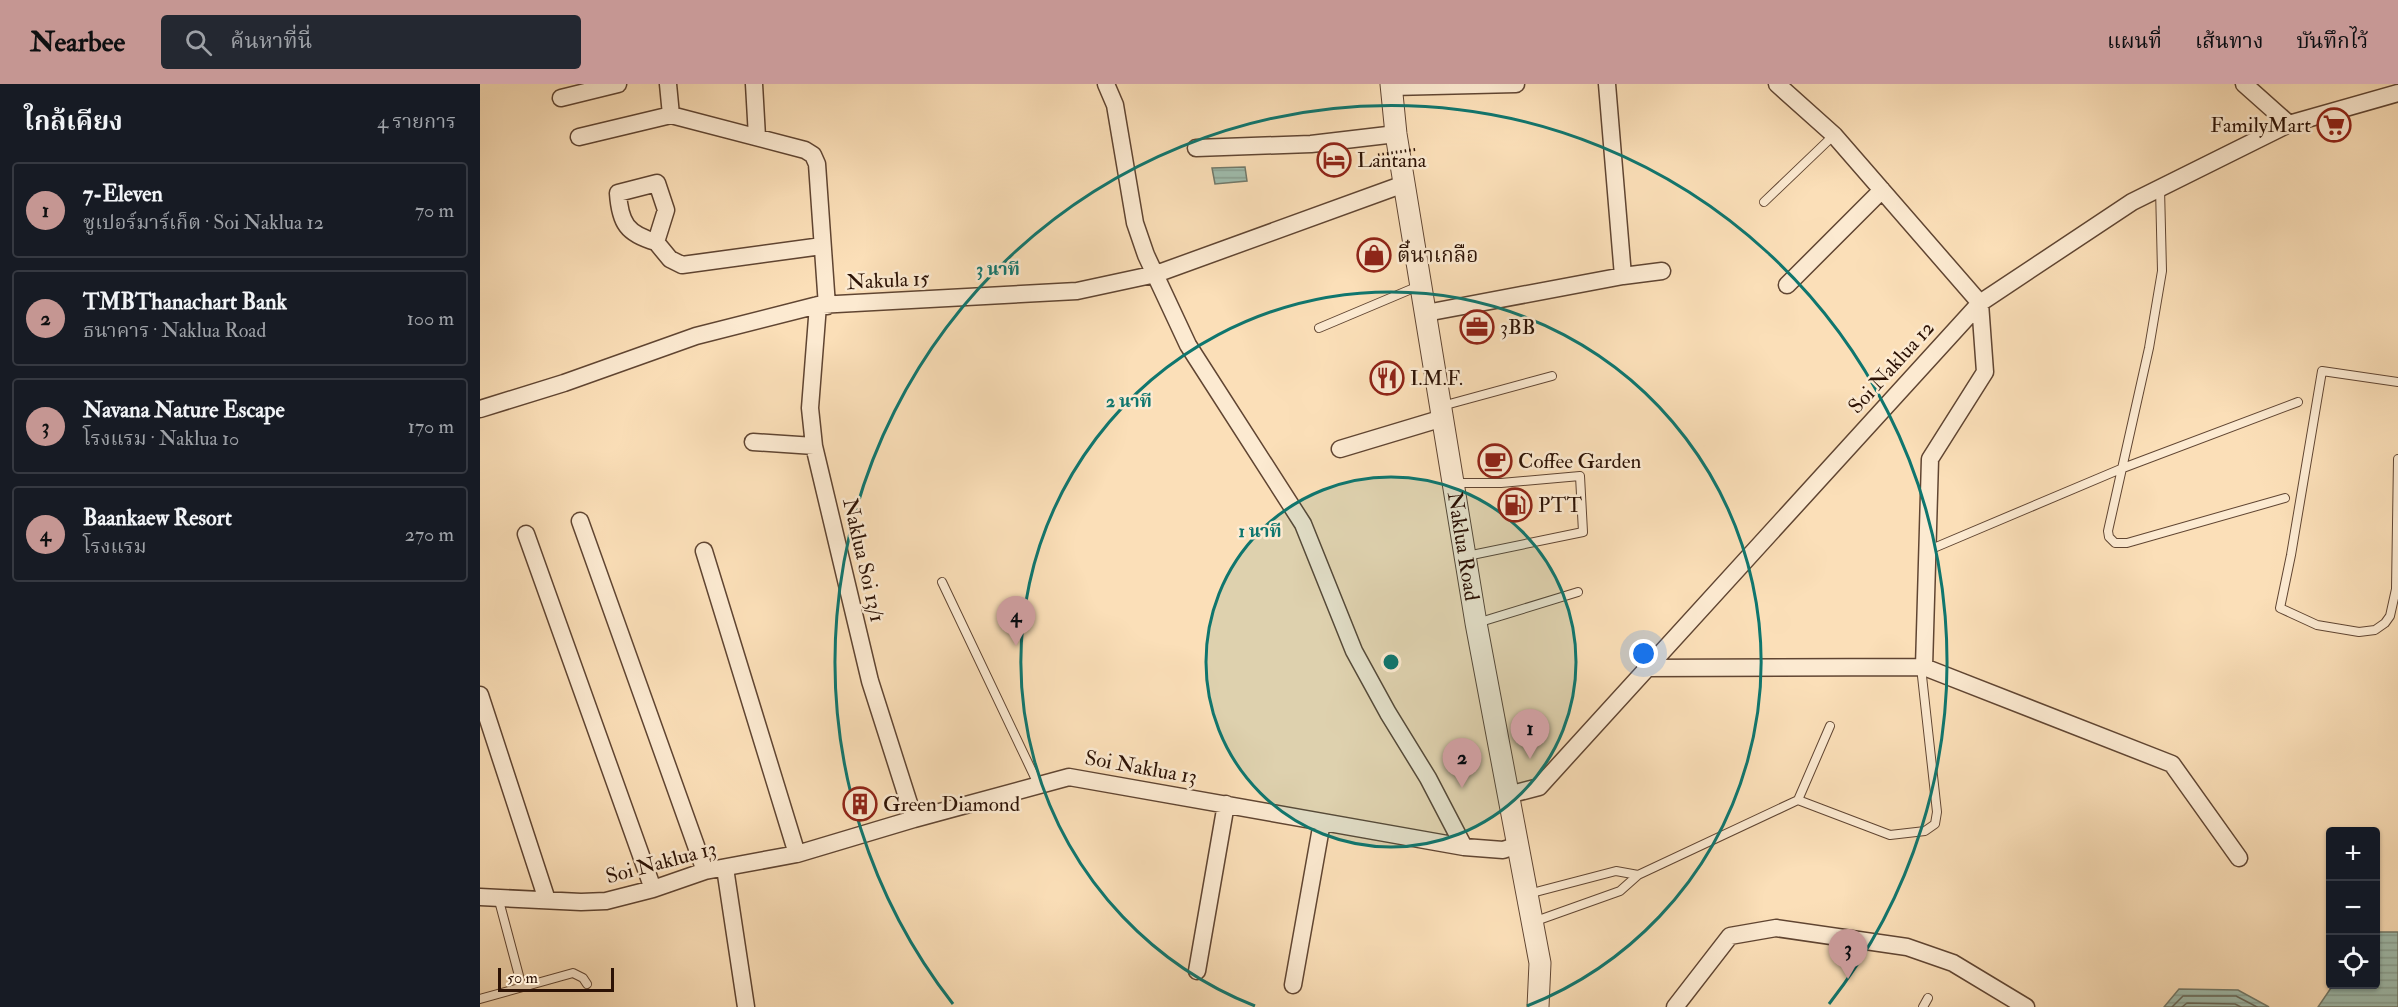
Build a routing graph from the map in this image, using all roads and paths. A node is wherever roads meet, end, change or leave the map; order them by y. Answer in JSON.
{"nodes":[{"id":1,"x":618,"y":84,"type":"edge"},
{"id":2,"x":668,"y":84,"type":"edge"},
{"id":3,"x":754,"y":84,"type":"edge"},
{"id":4,"x":1107,"y":84,"type":"edge"},
{"id":5,"x":1516,"y":84,"type":"edge"},
{"id":6,"x":1606,"y":84,"type":"edge"},
{"id":7,"x":1777,"y":84,"type":"edge"},
{"id":8,"x":2244,"y":84,"type":"edge"},
{"id":9,"x":2375,"y":84,"type":"edge"},
{"id":10,"x":1391,"y":86,"type":"edge"},
{"id":11,"x":2395,"y":97,"type":"edge"},
{"id":12,"x":561,"y":98,"type":"dead end"},
{"id":13,"x":671,"y":115,"type":"junction"},
{"id":14,"x":2289,"y":124,"type":"junction"},
{"id":15,"x":1396,"y":134,"type":"junction"},
{"id":16,"x":1834,"y":135,"type":"junction"},
{"id":17,"x":579,"y":137,"type":"dead end"},
{"id":18,"x":757,"y":137,"type":"junction"},
{"id":19,"x":1196,"y":148,"type":"dead end"},
{"id":20,"x":1418,"y":148,"type":"dead end"},
{"id":21,"x":1378,"y":155,"type":"dead end"},
{"id":22,"x":1404,"y":184,"type":"junction"},
{"id":23,"x":2160,"y":188,"type":"junction"},
{"id":24,"x":1882,"y":190,"type":"junction"},
{"id":25,"x":1764,"y":202,"type":"dead end"},
{"id":26,"x":656,"y":242,"type":"dead end"},
{"id":27,"x":822,"y":246,"type":"junction"},
{"id":28,"x":1662,"y":271,"type":"dead end"},
{"id":29,"x":1156,"y":274,"type":"junction"},
{"id":30,"x":1623,"y":276,"type":"junction"},
{"id":31,"x":1421,"y":285,"type":"junction"},
{"id":32,"x":1787,"y":285,"type":"dead end"},
{"id":33,"x":1980,"y":303,"type":"junction"},
{"id":34,"x":822,"y":306,"type":"junction"},
{"id":35,"x":1426,"y":313,"type":"junction"},
{"id":36,"x":1319,"y":328,"type":"dead end"},
{"id":37,"x":1552,"y":376,"type":"dead end"},
{"id":38,"x":2398,"y":382,"type":"edge"},
{"id":39,"x":2298,"y":402,"type":"dead end"},
{"id":40,"x":480,"y":409,"type":"edge"},
{"id":41,"x":1442,"y":412,"type":"junction"},
{"id":42,"x":753,"y":442,"type":"dead end"},
{"id":43,"x":814,"y":446,"type":"junction"},
{"id":44,"x":1340,"y":449,"type":"dead end"},
{"id":45,"x":2398,"y":459,"type":"edge"},
{"id":46,"x":2123,"y":468,"type":"junction"},
{"id":47,"x":1453,"y":483,"type":"junction"},
{"id":48,"x":2285,"y":498,"type":"dead end"},
{"id":49,"x":580,"y":521,"type":"dead end"},
{"id":50,"x":526,"y":534,"type":"dead end"},
{"id":51,"x":1929,"y":550,"type":"junction"},
{"id":52,"x":704,"y":552,"type":"dead end"},
{"id":53,"x":1466,"y":557,"type":"junction"},
{"id":54,"x":942,"y":582,"type":"dead end"},
{"id":55,"x":1578,"y":592,"type":"dead end"},
{"id":56,"x":1476,"y":623,"type":"junction"},
{"id":57,"x":1922,"y":667,"type":"junction"},
{"id":58,"x":1646,"y":669,"type":"junction"},
{"id":59,"x":480,"y":695,"type":"edge"},
{"id":60,"x":1830,"y":726,"type":"dead end"},
{"id":61,"x":1039,"y":786,"type":"junction"},
{"id":62,"x":1508,"y":795,"type":"junction"},
{"id":63,"x":1798,"y":800,"type":"junction"},
{"id":64,"x":1226,"y":804,"type":"junction"},
{"id":65,"x":914,"y":819,"type":"junction"},
{"id":66,"x":1322,"y":822,"type":"junction"},
{"id":67,"x":1518,"y":845,"type":"junction"},
{"id":68,"x":1464,"y":847,"type":"junction"},
{"id":69,"x":797,"y":854,"type":"junction"},
{"id":70,"x":2239,"y":858,"type":"dead end"},
{"id":71,"x":725,"y":868,"type":"junction"},
{"id":72,"x":705,"y":871,"type":"junction"},
{"id":73,"x":1638,"y":875,"type":"junction"},
{"id":74,"x":653,"y":889,"type":"junction"},
{"id":75,"x":1527,"y":894,"type":"junction"},
{"id":76,"x":480,"y":897,"type":"edge"},
{"id":77,"x":498,"y":897,"type":"junction"},
{"id":78,"x":548,"y":900,"type":"junction"},
{"id":79,"x":1533,"y":922,"type":"junction"},
{"id":80,"x":1197,"y":971,"type":"dead end"},
{"id":81,"x":586,"y":984,"type":"dead end"},
{"id":82,"x":1293,"y":985,"type":"dead end"},
{"id":83,"x":522,"y":987,"type":"junction"},
{"id":84,"x":1928,"y":998,"type":"dead end"},
{"id":85,"x":480,"y":999,"type":"edge"},
{"id":86,"x":746,"y":1007,"type":"edge"},
{"id":87,"x":1539,"y":1007,"type":"edge"},
{"id":88,"x":1675,"y":1007,"type":"edge"},
{"id":89,"x":1923,"y":1007,"type":"edge"},
{"id":90,"x":2026,"y":1007,"type":"edge"}],
"edges":[{"from":1,"to":12,"type":"street"},
{"from":2,"to":13,"type":"street"},
{"from":3,"to":18,"type":"street"},
{"from":4,"to":29,"type":"street"},
{"from":5,"to":10,"type":"street"},
{"from":6,"to":30,"type":"street"},
{"from":7,"to":16,"type":"street"},
{"from":8,"to":14,"type":"street"},
{"from":9,"to":11,"type":"street"},
{"from":10,"to":15,"type":"street","name":"Naklua Road"},
{"from":11,"to":14,"type":"street","name":"Soi Naklua 12"},
{"from":13,"to":17,"type":"street"},
{"from":13,"to":18,"type":"street"},
{"from":14,"to":23,"type":"street","name":"Soi Naklua 12"},
{"from":15,"to":19,"type":"street"},
{"from":15,"to":22,"type":"street","name":"Naklua Road"},
{"from":16,"to":24,"type":"street"},
{"from":16,"to":25,"type":"lane"},
{"from":18,"to":27,"type":"street","name":"Naklua Soi 13/1"},
{"from":20,"to":21,"type":"path","bridge":true},
{"from":22,"to":29,"type":"street","name":"Nakula 15"},
{"from":22,"to":31,"type":"street","name":"Naklua Road"},
{"from":23,"to":33,"type":"street","name":"Soi Naklua 12"},
{"from":23,"to":46,"type":"lane"},
{"from":24,"to":32,"type":"street"},
{"from":24,"to":33,"type":"street"},
{"from":26,"to":27,"type":"street"},
{"from":27,"to":34,"type":"street","name":"Naklua Soi 13/1"},
{"from":28,"to":30,"type":"street"},
{"from":29,"to":34,"type":"street","name":"Nakula 15"},
{"from":29,"to":68,"type":"street"},
{"from":30,"to":35,"type":"street"},
{"from":31,"to":35,"type":"street","name":"Naklua Road"},
{"from":31,"to":36,"type":"lane"},
{"from":33,"to":51,"type":"street"},
{"from":33,"to":58,"type":"street","name":"Soi Naklua 12"},
{"from":34,"to":40,"type":"street","name":"Nakula 15"},
{"from":34,"to":43,"type":"street","name":"Naklua Soi 13/1"},
{"from":35,"to":41,"type":"street","name":"Naklua Road"},
{"from":37,"to":41,"type":"lane"},
{"from":38,"to":45,"type":"lane"},
{"from":39,"to":46,"type":"lane"},
{"from":41,"to":44,"type":"street"},
{"from":41,"to":47,"type":"street","name":"Naklua Road"},
{"from":42,"to":43,"type":"street"},
{"from":43,"to":65,"type":"street","name":"Naklua Soi 13/1"},
{"from":46,"to":48,"type":"lane"},
{"from":46,"to":51,"type":"lane"},
{"from":47,"to":53,"type":"street","name":"Naklua Road"},
{"from":47,"to":53,"type":"lane"},
{"from":49,"to":72,"type":"street"},
{"from":50,"to":74,"type":"street"},
{"from":51,"to":57,"type":"street"},
{"from":52,"to":69,"type":"street"},
{"from":53,"to":56,"type":"street","name":"Naklua Road"},
{"from":54,"to":61,"type":"lane"},
{"from":55,"to":56,"type":"lane"},
{"from":56,"to":62,"type":"street","name":"Naklua Road"},
{"from":57,"to":58,"type":"street"},
{"from":57,"to":63,"type":"lane"},
{"from":57,"to":70,"type":"street"},
{"from":58,"to":62,"type":"street","name":"Soi Naklua 12"},
{"from":59,"to":78,"type":"street"},
{"from":60,"to":63,"type":"lane"},
{"from":61,"to":64,"type":"street","name":"Soi Naklua 13"},
{"from":61,"to":65,"type":"street","name":"Soi Naklua 13"},
{"from":62,"to":67,"type":"street","name":"Naklua Road"},
{"from":63,"to":73,"type":"lane"},
{"from":64,"to":66,"type":"street","name":"Soi Naklua 13"},
{"from":64,"to":80,"type":"street"},
{"from":65,"to":69,"type":"street","name":"Soi Naklua 13"},
{"from":66,"to":68,"type":"street","name":"Soi Naklua 13"},
{"from":66,"to":82,"type":"street"},
{"from":67,"to":68,"type":"street","name":"Soi Naklua 13"},
{"from":67,"to":75,"type":"street","name":"Naklua Road"},
{"from":69,"to":71,"type":"street","name":"Soi Naklua 13"},
{"from":71,"to":72,"type":"street","name":"Soi Naklua 13"},
{"from":71,"to":86,"type":"street"},
{"from":72,"to":74,"type":"street","name":"Soi Naklua 13"},
{"from":73,"to":75,"type":"lane"},
{"from":73,"to":79,"type":"lane"},
{"from":74,"to":78,"type":"street","name":"Soi Naklua 13"},
{"from":75,"to":79,"type":"street","name":"Naklua Road"},
{"from":76,"to":77,"type":"street","name":"Soi Naklua 13"},
{"from":77,"to":78,"type":"street","name":"Soi Naklua 13"},
{"from":77,"to":83,"type":"lane"},
{"from":79,"to":87,"type":"street","name":"Naklua Road"},
{"from":81,"to":83,"type":"lane"},
{"from":83,"to":85,"type":"lane"},
{"from":84,"to":89,"type":"lane"},
{"from":88,"to":90,"type":"street"}]}
